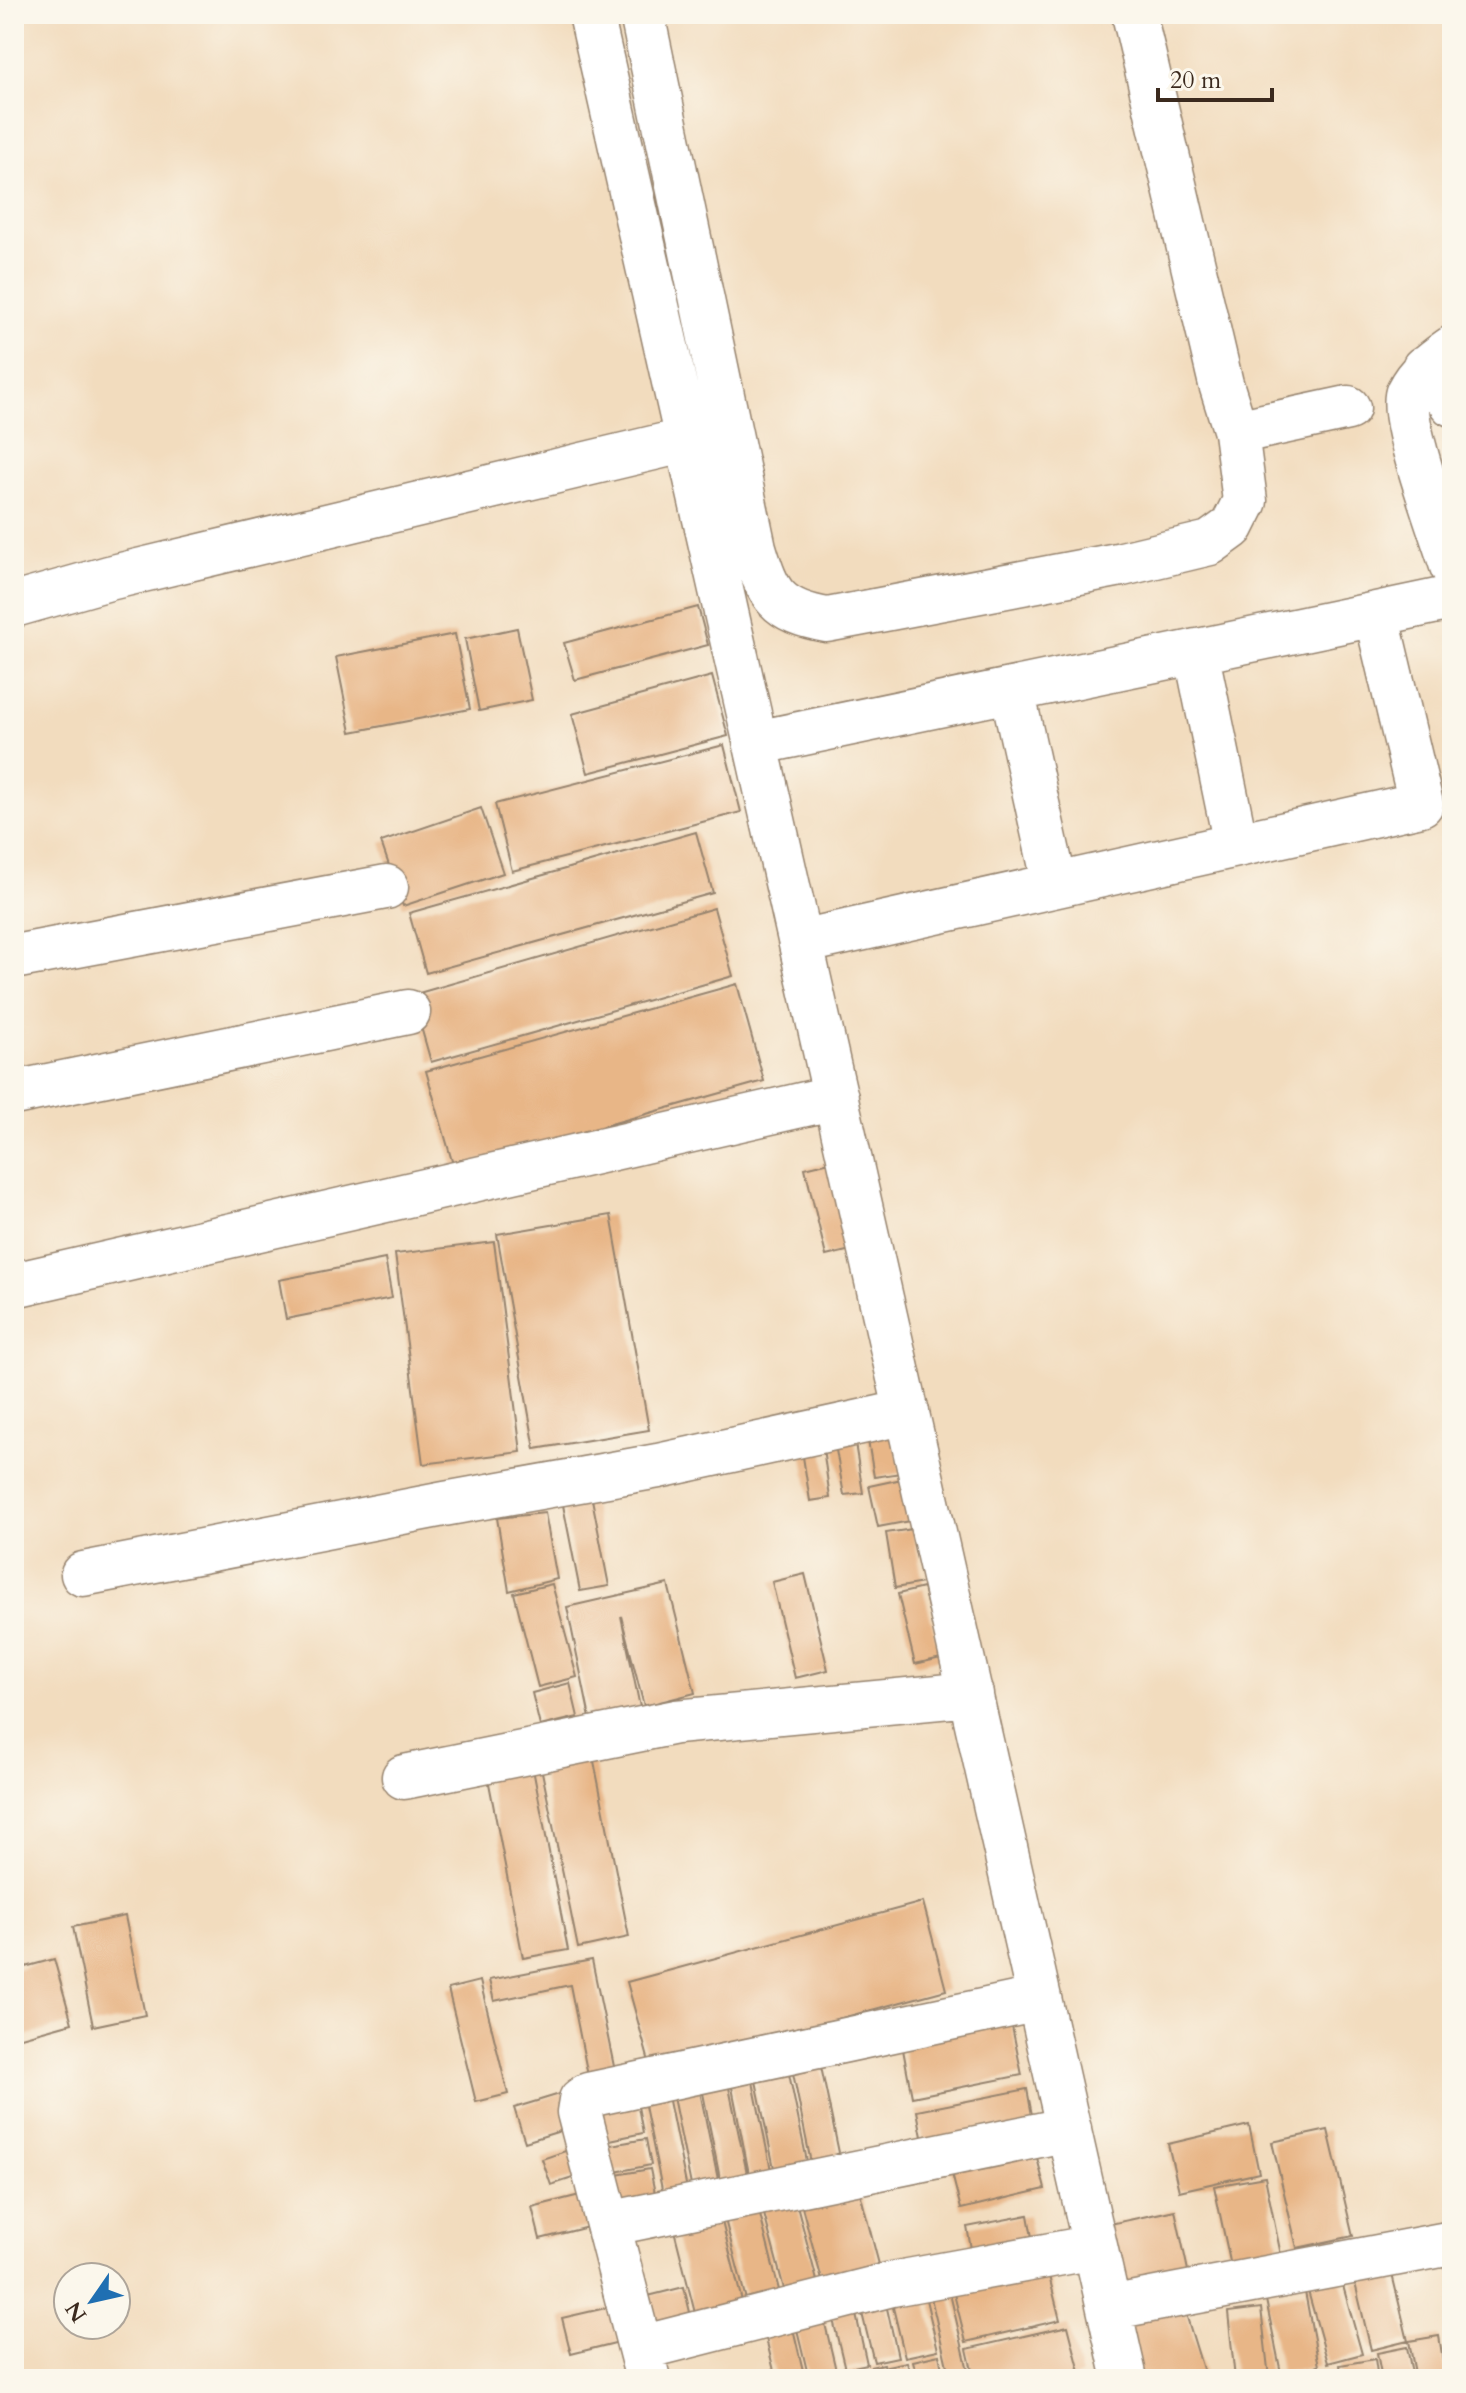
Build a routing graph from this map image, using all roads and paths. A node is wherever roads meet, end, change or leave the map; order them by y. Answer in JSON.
{"nodes":[{"id":1,"x":591,"y":14,"type":"edge"},
{"id":2,"x":642,"y":14,"type":"edge"},
{"id":3,"x":1134,"y":14,"type":"edge"},
{"id":4,"x":1438,"y":358,"type":"edge"},
{"id":5,"x":1452,"y":404,"type":"edge"},
{"id":6,"x":1348,"y":408,"type":"dead end"},
{"id":7,"x":1236,"y":432,"type":"junction"},
{"id":8,"x":687,"y":440,"type":"junction"},
{"id":9,"x":1449,"y":583,"type":"edge"},
{"id":10,"x":14,"y":605,"type":"edge"},
{"id":11,"x":1376,"y":614,"type":"junction"},
{"id":12,"x":1196,"y":651,"type":"junction"},
{"id":13,"x":1012,"y":690,"type":"junction"},
{"id":14,"x":756,"y":743,"type":"junction"},
{"id":15,"x":1436,"y":800,"type":"edge"},
{"id":16,"x":1236,"y":845,"type":"junction"},
{"id":17,"x":1055,"y":885,"type":"junction"},
{"id":18,"x":386,"y":887,"type":"dead end"},
{"id":19,"x":801,"y":942,"type":"junction"},
{"id":20,"x":14,"y":957,"type":"edge"},
{"id":21,"x":408,"y":1012,"type":"dead end"},
{"id":22,"x":14,"y":1093,"type":"edge"},
{"id":23,"x":836,"y":1097,"type":"junction"},
{"id":24,"x":14,"y":1285,"type":"edge"},
{"id":25,"x":907,"y":1412,"type":"junction"},
{"id":26,"x":83,"y":1574,"type":"dead end"},
{"id":27,"x":971,"y":1694,"type":"junction"},
{"id":28,"x":404,"y":1777,"type":"dead end"},
{"id":29,"x":1039,"y":1999,"type":"junction"},
{"id":30,"x":1069,"y":2129,"type":"junction"},
{"id":31,"x":608,"y":2224,"type":"junction"},
{"id":32,"x":1452,"y":2243,"type":"edge"},
{"id":33,"x":1095,"y":2247,"type":"junction"},
{"id":34,"x":1109,"y":2308,"type":"junction"},
{"id":35,"x":645,"y":2364,"type":"edge"},
{"id":36,"x":1125,"y":2379,"type":"edge"}],
"edges":[{"from":1,"to":8,"type":"street"},
{"from":2,"to":7,"type":"street"},
{"from":3,"to":7,"type":"street"},
{"from":4,"to":5,"type":"street"},
{"from":4,"to":9,"type":"street"},
{"from":6,"to":7,"type":"street"},
{"from":8,"to":10,"type":"street"},
{"from":8,"to":14,"type":"street"},
{"from":9,"to":11,"type":"street"},
{"from":11,"to":12,"type":"street"},
{"from":11,"to":15,"type":"street"},
{"from":12,"to":13,"type":"street"},
{"from":12,"to":16,"type":"street"},
{"from":13,"to":14,"type":"street"},
{"from":13,"to":17,"type":"street"},
{"from":14,"to":19,"type":"street"},
{"from":15,"to":16,"type":"street"},
{"from":16,"to":17,"type":"street"},
{"from":17,"to":19,"type":"street"},
{"from":18,"to":20,"type":"street"},
{"from":19,"to":23,"type":"street"},
{"from":21,"to":22,"type":"street"},
{"from":23,"to":24,"type":"street"},
{"from":23,"to":25,"type":"street"},
{"from":25,"to":26,"type":"street"},
{"from":25,"to":27,"type":"street"},
{"from":27,"to":28,"type":"street"},
{"from":27,"to":29,"type":"street"},
{"from":29,"to":30,"type":"street"},
{"from":29,"to":31,"type":"street"},
{"from":30,"to":31,"type":"street"},
{"from":30,"to":33,"type":"street"},
{"from":31,"to":35,"type":"street"},
{"from":32,"to":34,"type":"street"},
{"from":33,"to":34,"type":"street"},
{"from":33,"to":35,"type":"street"},
{"from":34,"to":36,"type":"street"}]}
